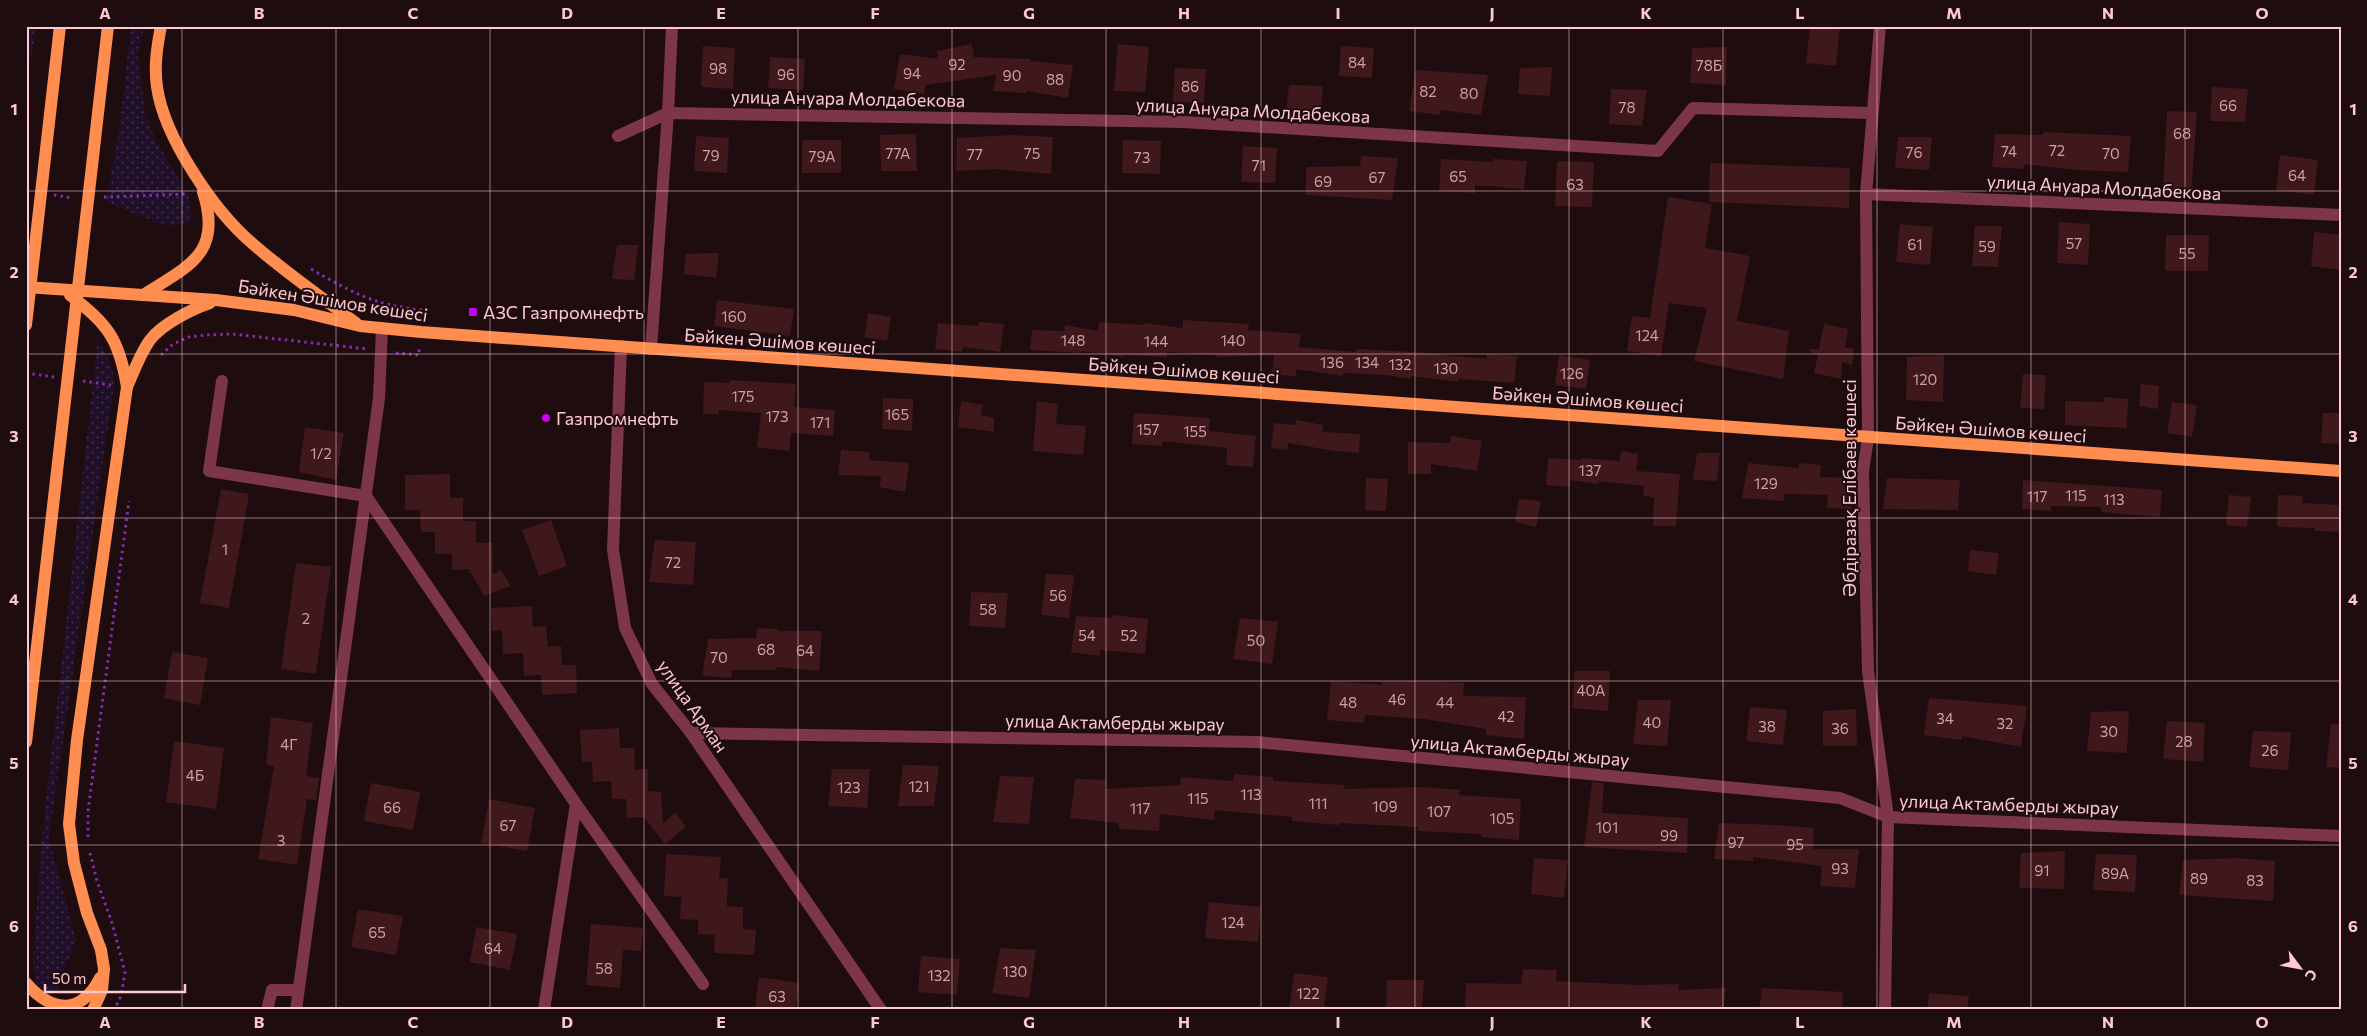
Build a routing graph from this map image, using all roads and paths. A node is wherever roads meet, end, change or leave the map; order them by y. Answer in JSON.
{"nodes":[{"id":1,"x":60,"y":26,"type":"edge"},
{"id":2,"x":108,"y":26,"type":"edge"},
{"id":3,"x":161,"y":26,"type":"edge"},
{"id":4,"x":672,"y":26,"type":"edge"},
{"id":5,"x":1880,"y":26,"type":"edge"},
{"id":6,"x":668,"y":113,"type":"junction"},
{"id":7,"x":1871,"y":113,"type":"junction"},
{"id":8,"x":618,"y":136,"type":"dead end"},
{"id":9,"x":201,"y":185,"type":"junction"},
{"id":10,"x":44,"y":194,"type":"dead end"},
{"id":11,"x":1866,"y":194,"type":"junction"},
{"id":12,"x":81,"y":197,"type":"dead end"},
{"id":13,"x":100,"y":197,"type":"dead end"},
{"id":14,"x":2341,"y":215,"type":"edge"},
{"id":15,"x":307,"y":266,"type":"dead end"},
{"id":16,"x":26,"y":287,"type":"edge"},
{"id":17,"x":64,"y":290,"type":"junction"},
{"id":18,"x":143,"y":295,"type":"junction"},
{"id":19,"x":216,"y":300,"type":"junction"},
{"id":20,"x":422,"y":316,"type":"dead end"},
{"id":21,"x":26,"y":325,"type":"edge"},
{"id":22,"x":360,"y":326,"type":"junction"},
{"id":23,"x":382,"y":328,"type":"junction"},
{"id":24,"x":621,"y":346,"type":"junction"},
{"id":25,"x":419,"y":349,"type":"dead end"},
{"id":26,"x":651,"y":350,"type":"junction"},
{"id":27,"x":382,"y":351,"type":"junction"},
{"id":28,"x":160,"y":355,"type":"dead end"},
{"id":29,"x":222,"y":381,"type":"dead end"},
{"id":30,"x":127,"y":387,"type":"junction"},
{"id":31,"x":1868,"y":438,"type":"junction"},
{"id":32,"x":2341,"y":471,"type":"edge"},
{"id":33,"x":129,"y":496,"type":"dead end"},
{"id":34,"x":366,"y":496,"type":"junction"},
{"id":35,"x":691,"y":733,"type":"junction"},
{"id":36,"x":26,"y":742,"type":"edge"},
{"id":37,"x":576,"y":804,"type":"junction"},
{"id":38,"x":1888,"y":817,"type":"junction"},
{"id":39,"x":2341,"y":836,"type":"edge"},
{"id":40,"x":88,"y":843,"type":"dead end"},
{"id":41,"x":90,"y":852,"type":"dead end"},
{"id":42,"x":104,"y":969,"type":"junction"},
{"id":43,"x":26,"y":983,"type":"edge"},
{"id":44,"x":703,"y":984,"type":"dead end"},
{"id":45,"x":298,"y":990,"type":"junction"},
{"id":46,"x":93,"y":1010,"type":"edge"},
{"id":47,"x":114,"y":1010,"type":"edge"},
{"id":48,"x":267,"y":1010,"type":"edge"},
{"id":49,"x":296,"y":1010,"type":"edge"},
{"id":50,"x":544,"y":1010,"type":"edge"},
{"id":51,"x":881,"y":1010,"type":"edge"},
{"id":52,"x":1885,"y":1010,"type":"edge"}],
"edges":[{"from":1,"to":21,"type":"main road","bridge":true},
{"from":2,"to":36,"type":"main road","bridge":true},
{"from":3,"to":9,"type":"main road"},
{"from":4,"to":6,"type":"street"},
{"from":5,"to":7,"type":"street","name":"Әбдіразақ Елібаев көшесі"},
{"from":6,"to":7,"type":"street","name":"улица Ануара Молдабекова"},
{"from":6,"to":8,"type":"street","name":"улица Ануара Молдабекова"},
{"from":6,"to":26,"type":"street"},
{"from":7,"to":11,"type":"street","name":"Әбдіразақ Елібаев көшесі"},
{"from":9,"to":13,"type":"path"},
{"from":9,"to":18,"type":"main road"},
{"from":9,"to":22,"type":"main road"},
{"from":10,"to":12,"type":"path"},
{"from":11,"to":14,"type":"street","name":"улица Ануара Молдабекова"},
{"from":11,"to":31,"type":"street","name":"Әбдіразақ Елібаев көшесі"},
{"from":15,"to":20,"type":"path"},
{"from":16,"to":17,"type":"main road","name":"Бәйкен Әшімов көшесі"},
{"from":17,"to":18,"type":"main road","name":"Бәйкен Әшімов көшесі"},
{"from":17,"to":30,"type":"main road"},
{"from":18,"to":19,"type":"main road","name":"Бәйкен Әшімов көшесі"},
{"from":19,"to":22,"type":"main road","name":"Бәйкен Әшімов көшесі"},
{"from":19,"to":30,"type":"main road"},
{"from":22,"to":23,"type":"main road","name":"Бәйкен Әшімов көшесі"},
{"from":23,"to":24,"type":"main road","name":"Бәйкен Әшімов көшесі"},
{"from":23,"to":27,"type":"street"},
{"from":24,"to":26,"type":"main road","name":"Бәйкен Әшімов көшесі"},
{"from":24,"to":35,"type":"street","name":"улица Арман"},
{"from":25,"to":27,"type":"path"},
{"from":26,"to":31,"type":"main road","name":"Бәйкен Әшімов көшесі"},
{"from":27,"to":28,"type":"path"},
{"from":27,"to":34,"type":"street"},
{"from":29,"to":34,"type":"street"},
{"from":30,"to":42,"type":"main road"},
{"from":31,"to":32,"type":"main road","name":"Бәйкен Әшімов көшесі"},
{"from":31,"to":38,"type":"street","name":"Әбдіразақ Елібаев көшесі"},
{"from":33,"to":40,"type":"path"},
{"from":34,"to":37,"type":"street"},
{"from":34,"to":45,"type":"street"},
{"from":35,"to":38,"type":"street","name":"улица Актамберды жырау"},
{"from":35,"to":51,"type":"street","name":"улица Арман"},
{"from":37,"to":44,"type":"street"},
{"from":37,"to":50,"type":"street"},
{"from":38,"to":39,"type":"street","name":"улица Актамберды жырау"},
{"from":38,"to":52,"type":"street","name":"Әбдіразақ Елібаев көшесі"},
{"from":41,"to":47,"type":"path"},
{"from":42,"to":43,"type":"main road"},
{"from":42,"to":46,"type":"main road"},
{"from":45,"to":48,"type":"street"},
{"from":45,"to":49,"type":"street"}]}
